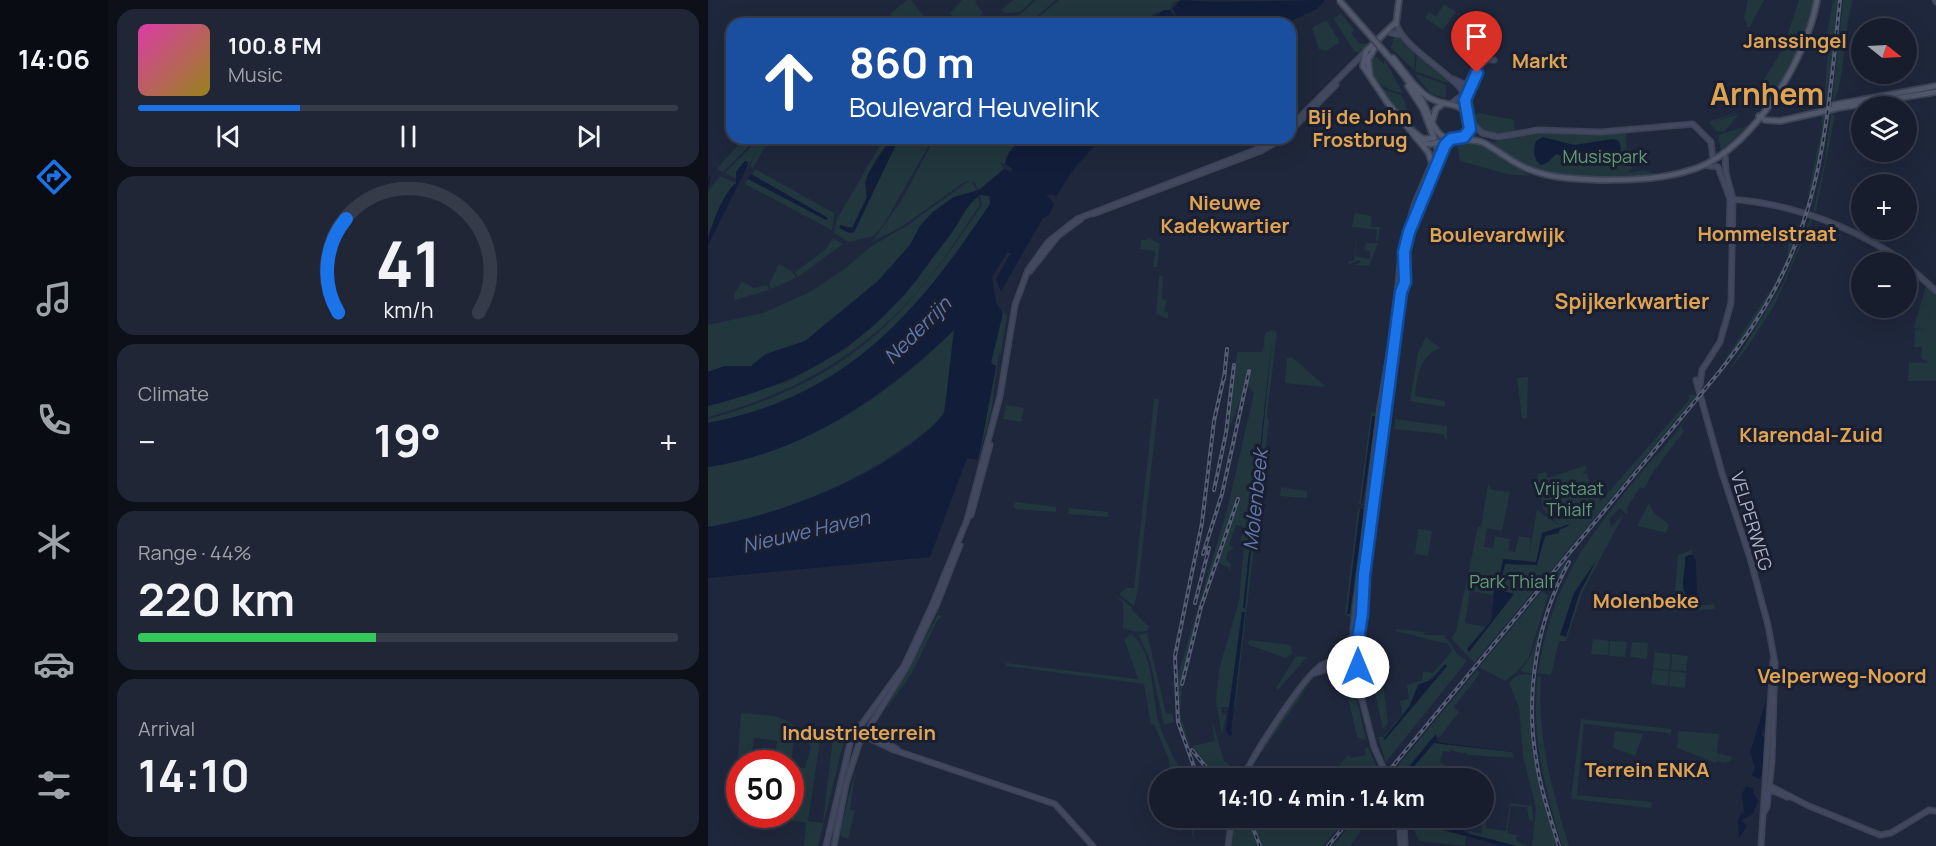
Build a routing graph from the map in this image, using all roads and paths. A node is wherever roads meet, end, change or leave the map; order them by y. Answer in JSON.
{"nodes":[{"id":1,"x":1339,"y":0,"type":"edge"},
{"id":2,"x":1817,"y":0,"type":"edge"},
{"id":3,"x":1399,"y":2,"type":"edge"},
{"id":4,"x":1396,"y":22,"type":"junction"},
{"id":5,"x":1391,"y":33,"type":"junction"},
{"id":6,"x":1405,"y":37,"type":"junction"},
{"id":7,"x":1382,"y":49,"type":"junction"},
{"id":8,"x":1491,"y":59,"type":"dead end"},
{"id":9,"x":1364,"y":60,"type":"junction"},
{"id":10,"x":1354,"y":66,"type":"junction"},
{"id":11,"x":1366,"y":69,"type":"junction"},
{"id":12,"x":1444,"y":75,"type":"junction"},
{"id":13,"x":1403,"y":77,"type":"junction"},
{"id":14,"x":1469,"y":86,"type":"junction"},
{"id":15,"x":1936,"y":86,"type":"edge"},
{"id":16,"x":1936,"y":92,"type":"edge"},
{"id":17,"x":1463,"y":93,"type":"junction"},
{"id":18,"x":1444,"y":103,"type":"junction"},
{"id":19,"x":1452,"y":103,"type":"junction"},
{"id":20,"x":1466,"y":112,"type":"junction"},
{"id":21,"x":1759,"y":116,"type":"junction"},
{"id":22,"x":1794,"y":117,"type":"junction"},
{"id":23,"x":1433,"y":120,"type":"junction"},
{"id":24,"x":1772,"y":121,"type":"junction"},
{"id":25,"x":1470,"y":122,"type":"junction"},
{"id":26,"x":1296,"y":123,"type":"edge"},
{"id":27,"x":1296,"y":123,"type":"edge"},
{"id":28,"x":1432,"y":127,"type":"junction"},
{"id":29,"x":1752,"y":127,"type":"junction"},
{"id":30,"x":1408,"y":128,"type":"junction"},
{"id":31,"x":1435,"y":135,"type":"junction"},
{"id":32,"x":1462,"y":139,"type":"junction"},
{"id":33,"x":1449,"y":140,"type":"junction"},
{"id":34,"x":1419,"y":142,"type":"junction"},
{"id":35,"x":1438,"y":143,"type":"junction"},
{"id":36,"x":1268,"y":144,"type":"edge"},
{"id":37,"x":1273,"y":144,"type":"edge"},
{"id":38,"x":1725,"y":152,"type":"junction"},
{"id":39,"x":1713,"y":159,"type":"junction"},
{"id":40,"x":1432,"y":163,"type":"junction"},
{"id":41,"x":1703,"y":165,"type":"junction"},
{"id":42,"x":1732,"y":199,"type":"junction"},
{"id":43,"x":1414,"y":203,"type":"junction"},
{"id":44,"x":1421,"y":205,"type":"junction"},
{"id":45,"x":1414,"y":213,"type":"junction"},
{"id":46,"x":1729,"y":236,"type":"dead end"},
{"id":47,"x":1889,"y":252,"type":"edge"},
{"id":48,"x":1399,"y":269,"type":"junction"},
{"id":49,"x":1406,"y":271,"type":"junction"},
{"id":50,"x":1917,"y":273,"type":"edge"},
{"id":51,"x":1022,"y":285,"type":"junction"},
{"id":52,"x":1397,"y":285,"type":"junction"},
{"id":53,"x":1403,"y":287,"type":"junction"},
{"id":54,"x":1936,"y":291,"type":"edge"},
{"id":55,"x":1696,"y":380,"type":"dead end"},
{"id":56,"x":1700,"y":387,"type":"junction"},
{"id":57,"x":1381,"y":405,"type":"junction"},
{"id":58,"x":1387,"y":407,"type":"junction"},
{"id":59,"x":997,"y":411,"type":"junction"},
{"id":60,"x":1379,"y":418,"type":"junction"},
{"id":61,"x":1386,"y":420,"type":"junction"},
{"id":62,"x":1355,"y":617,"type":"junction"},
{"id":63,"x":1362,"y":617,"type":"junction"},
{"id":64,"x":1354,"y":625,"type":"junction"},
{"id":65,"x":1361,"y":626,"type":"junction"},
{"id":66,"x":1352,"y":659,"type":"junction"},
{"id":67,"x":856,"y":729,"type":"junction"},
{"id":68,"x":864,"y":734,"type":"junction"},
{"id":69,"x":1249,"y":768,"type":"edge"},
{"id":70,"x":1384,"y":768,"type":"edge"},
{"id":71,"x":1768,"y":787,"type":"junction"},
{"id":72,"x":1934,"y":810,"type":"edge"},
{"id":73,"x":1231,"y":828,"type":"edge"},
{"id":74,"x":1402,"y":828,"type":"edge"},
{"id":75,"x":826,"y":846,"type":"edge"},
{"id":76,"x":834,"y":846,"type":"edge"},
{"id":77,"x":1092,"y":846,"type":"edge"},
{"id":78,"x":1228,"y":846,"type":"edge"},
{"id":79,"x":1403,"y":846,"type":"edge"},
{"id":80,"x":1762,"y":846,"type":"edge"}],
"edges":[{"from":1,"to":7,"type":"main road","bridge":true},
{"from":2,"to":21,"type":"main road"},
{"from":3,"to":4,"type":"main road"},
{"from":4,"to":5,"type":"main road"},
{"from":4,"to":6,"type":"main road"},
{"from":4,"to":9,"type":"main road"},
{"from":5,"to":6,"type":"main road"},
{"from":5,"to":9,"type":"main road"},
{"from":6,"to":12,"type":"main road"},
{"from":7,"to":13,"type":"main road"},
{"from":7,"to":18,"type":"main road"},
{"from":8,"to":14,"type":"main road"},
{"from":9,"to":10,"type":"main road"},
{"from":9,"to":11,"type":"main road"},
{"from":9,"to":26,"type":"main road"},
{"from":10,"to":11,"type":"main road"},
{"from":10,"to":27,"type":"main road"},
{"from":11,"to":30,"type":"main road"},
{"from":12,"to":14,"type":"main road"},
{"from":12,"to":17,"type":"main road"},
{"from":13,"to":23,"type":"main road"},
{"from":13,"to":28,"type":"main road"},
{"from":14,"to":17,"type":"main road"},
{"from":14,"to":20,"type":"main road"},
{"from":15,"to":22,"type":"main road"},
{"from":16,"to":22,"type":"main road"},
{"from":17,"to":19,"type":"main road"},
{"from":18,"to":19,"type":"main road"},
{"from":18,"to":23,"type":"main road"},
{"from":19,"to":20,"type":"main road"},
{"from":20,"to":25,"type":"main road"},
{"from":21,"to":24,"type":"main road"},
{"from":21,"to":29,"type":"main road"},
{"from":22,"to":24,"type":"main road"},
{"from":23,"to":28,"type":"main road"},
{"from":23,"to":33,"type":"main road"},
{"from":24,"to":29,"type":"main road"},
{"from":25,"to":32,"type":"main road"},
{"from":25,"to":39,"type":"main road"},
{"from":28,"to":31,"type":"main road"},
{"from":29,"to":38,"type":"main road"},
{"from":30,"to":31,"type":"main road"},
{"from":30,"to":34,"type":"main road"},
{"from":31,"to":35,"type":"main road"},
{"from":32,"to":33,"type":"main road"},
{"from":32,"to":41,"type":"main road"},
{"from":33,"to":35,"type":"main road"},
{"from":33,"to":44,"type":"main road"},
{"from":34,"to":35,"type":"main road"},
{"from":34,"to":40,"type":"main road"},
{"from":35,"to":40,"type":"main road"},
{"from":36,"to":51,"type":"main road"},
{"from":37,"to":51,"type":"main road"},
{"from":38,"to":39,"type":"main road"},
{"from":38,"to":42,"type":"main road"},
{"from":39,"to":41,"type":"main road"},
{"from":40,"to":43,"type":"main road"},
{"from":41,"to":42,"type":"main road"},
{"from":42,"to":46,"type":"main road"},
{"from":42,"to":47,"type":"main road"},
{"from":42,"to":56,"type":"main road"},
{"from":43,"to":44,"type":"main road"},
{"from":43,"to":45,"type":"main road"},
{"from":44,"to":45,"type":"main road"},
{"from":45,"to":48,"type":"main road"},
{"from":45,"to":49,"type":"main road"},
{"from":48,"to":49,"type":"main road"},
{"from":48,"to":52,"type":"main road"},
{"from":49,"to":53,"type":"main road"},
{"from":50,"to":54,"type":"main road"},
{"from":51,"to":59,"type":"main road"},
{"from":52,"to":53,"type":"main road"},
{"from":52,"to":57,"type":"main road"},
{"from":53,"to":58,"type":"main road"},
{"from":55,"to":56,"type":"main road"},
{"from":56,"to":71,"type":"main road","name":"VELPERWEG"},
{"from":57,"to":58,"type":"main road"},
{"from":57,"to":60,"type":"main road"},
{"from":58,"to":61,"type":"main road"},
{"from":59,"to":67,"type":"main road"},
{"from":59,"to":68,"type":"main road"},
{"from":60,"to":61,"type":"main road"},
{"from":60,"to":62,"type":"main road"},
{"from":61,"to":63,"type":"main road"},
{"from":62,"to":63,"type":"main road"},
{"from":62,"to":64,"type":"main road"},
{"from":63,"to":65,"type":"main road"},
{"from":64,"to":65,"type":"main road"},
{"from":64,"to":66,"type":"main road"},
{"from":65,"to":66,"type":"main road"},
{"from":66,"to":69,"type":"main road"},
{"from":66,"to":70,"type":"main road"},
{"from":67,"to":68,"type":"main road"},
{"from":67,"to":75,"type":"main road"},
{"from":68,"to":76,"type":"main road"},
{"from":68,"to":77,"type":"main road"},
{"from":71,"to":72,"type":"main road"},
{"from":71,"to":80,"type":"main road","name":"VELPERWEG"},
{"from":73,"to":78,"type":"main road"},
{"from":74,"to":79,"type":"main road"}]}
